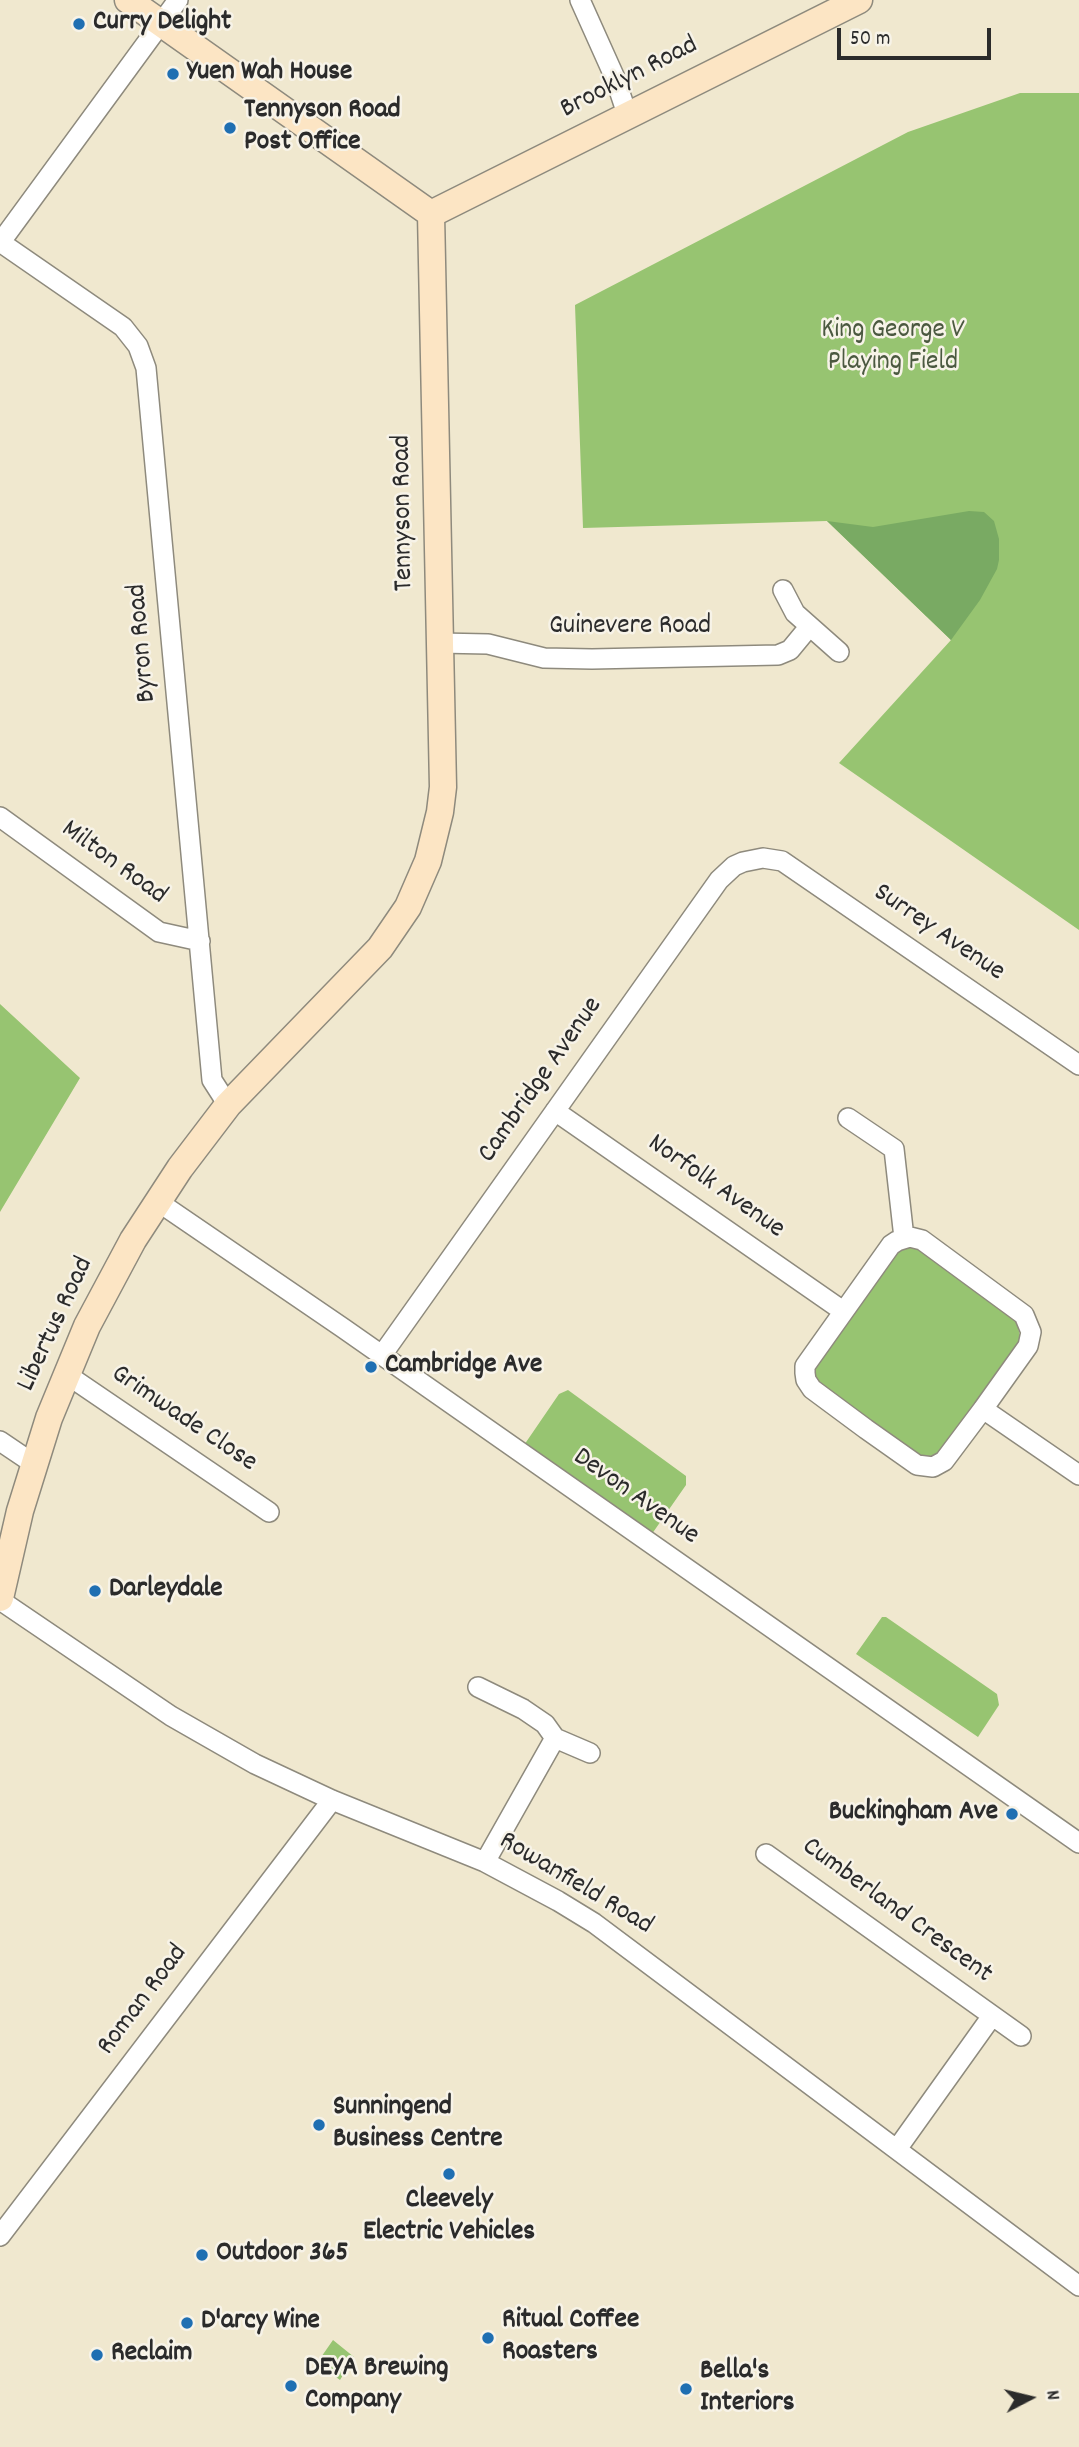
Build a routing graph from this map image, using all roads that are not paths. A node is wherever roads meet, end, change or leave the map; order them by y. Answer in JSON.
{"nodes":[{"id":1,"x":128,"y":0,"type":"edge"},
{"id":2,"x":177,"y":0,"type":"edge"},
{"id":3,"x":580,"y":0,"type":"edge"},
{"id":4,"x":859,"y":0,"type":"edge"},
{"id":5,"x":161,"y":23,"type":"junction"},
{"id":6,"x":628,"y":117,"type":"junction"},
{"id":7,"x":430,"y":214,"type":"junction"},
{"id":8,"x":0,"y":242,"type":"edge"},
{"id":9,"x":783,"y":590,"type":"dead end"},
{"id":10,"x":810,"y":627,"type":"junction"},
{"id":11,"x":439,"y":643,"type":"junction"},
{"id":12,"x":839,"y":652,"type":"dead end"},
{"id":13,"x":0,"y":817,"type":"edge"},
{"id":14,"x":763,"y":858,"type":"joint"},
{"id":15,"x":200,"y":941,"type":"junction"},
{"id":16,"x":1079,"y":1065,"type":"edge"},
{"id":17,"x":228,"y":1105,"type":"junction"},
{"id":18,"x":555,"y":1111,"type":"junction"},
{"id":19,"x":848,"y":1118,"type":"dead end"},
{"id":20,"x":157,"y":1201,"type":"junction"},
{"id":21,"x":904,"y":1238,"type":"junction"},
{"id":22,"x":844,"y":1311,"type":"junction"},
{"id":23,"x":382,"y":1355,"type":"junction"},
{"id":24,"x":66,"y":1374,"type":"junction"},
{"id":25,"x":983,"y":1409,"type":"junction"},
{"id":26,"x":0,"y":1441,"type":"edge"},
{"id":27,"x":34,"y":1464,"type":"junction"},
{"id":28,"x":1079,"y":1475,"type":"edge"},
{"id":29,"x":269,"y":1512,"type":"dead end"},
{"id":30,"x":0,"y":1599,"type":"edge"},
{"id":31,"x":478,"y":1687,"type":"dead end"},
{"id":32,"x":555,"y":1738,"type":"junction"},
{"id":33,"x":590,"y":1753,"type":"dead end"},
{"id":34,"x":332,"y":1800,"type":"junction"},
{"id":35,"x":1079,"y":1843,"type":"edge"},
{"id":36,"x":766,"y":1854,"type":"dead end"},
{"id":37,"x":485,"y":1862,"type":"junction"},
{"id":38,"x":992,"y":2016,"type":"junction"},
{"id":39,"x":1021,"y":2036,"type":"dead end"},
{"id":40,"x":897,"y":2149,"type":"junction"},
{"id":41,"x":0,"y":2236,"type":"edge"},
{"id":42,"x":1079,"y":2286,"type":"edge"}],
"edges":[{"from":1,"to":5,"type":"street"},
{"from":2,"to":5,"type":"street"},
{"from":3,"to":6,"type":"street"},
{"from":4,"to":6,"type":"street","name":"Brooklyn Road"},
{"from":5,"to":7,"type":"street"},
{"from":5,"to":8,"type":"street"},
{"from":6,"to":7,"type":"street","name":"Brooklyn Road"},
{"from":7,"to":11,"type":"street","name":"Tennyson Road"},
{"from":8,"to":15,"type":"street","name":"Byron Road"},
{"from":9,"to":10,"type":"street"},
{"from":10,"to":11,"type":"street","name":"Guinevere Road"},
{"from":10,"to":12,"type":"street"},
{"from":11,"to":17,"type":"street","name":"Tennyson Road"},
{"from":13,"to":15,"type":"street","name":"Milton Road"},
{"from":14,"to":16,"type":"street","name":"Surrey Avenue"},
{"from":14,"to":18,"type":"street","name":"Cambridge Avenue"},
{"from":15,"to":17,"type":"street","name":"Byron Road"},
{"from":17,"to":20,"type":"street","name":"Libertus Road"},
{"from":18,"to":22,"type":"street","name":"Norfolk Avenue"},
{"from":18,"to":23,"type":"street","name":"Cambridge Avenue"},
{"from":19,"to":21,"type":"street"},
{"from":20,"to":23,"type":"street","name":"Devon Avenue"},
{"from":20,"to":24,"type":"street","name":"Libertus Road"},
{"from":21,"to":22,"type":"street"},
{"from":21,"to":25,"type":"street"},
{"from":22,"to":25,"type":"street"},
{"from":23,"to":35,"type":"street","name":"Devon Avenue"},
{"from":24,"to":27,"type":"street","name":"Libertus Road"},
{"from":24,"to":29,"type":"street","name":"Grimwade Close"},
{"from":25,"to":28,"type":"street"},
{"from":26,"to":27,"type":"street"},
{"from":27,"to":30,"type":"street","name":"Libertus Road"},
{"from":30,"to":34,"type":"street","name":"Rowanfield Road"},
{"from":31,"to":32,"type":"street"},
{"from":32,"to":33,"type":"street"},
{"from":32,"to":37,"type":"street"},
{"from":34,"to":37,"type":"street","name":"Rowanfield Road"},
{"from":34,"to":41,"type":"street","name":"Roman Road"},
{"from":36,"to":38,"type":"street","name":"Cumberland Crescent"},
{"from":37,"to":40,"type":"street","name":"Rowanfield Road"},
{"from":38,"to":39,"type":"street","name":"Cumberland Crescent"},
{"from":38,"to":40,"type":"street","name":"Cumberland Crescent"},
{"from":40,"to":42,"type":"street","name":"Rowanfield Road"}]}
